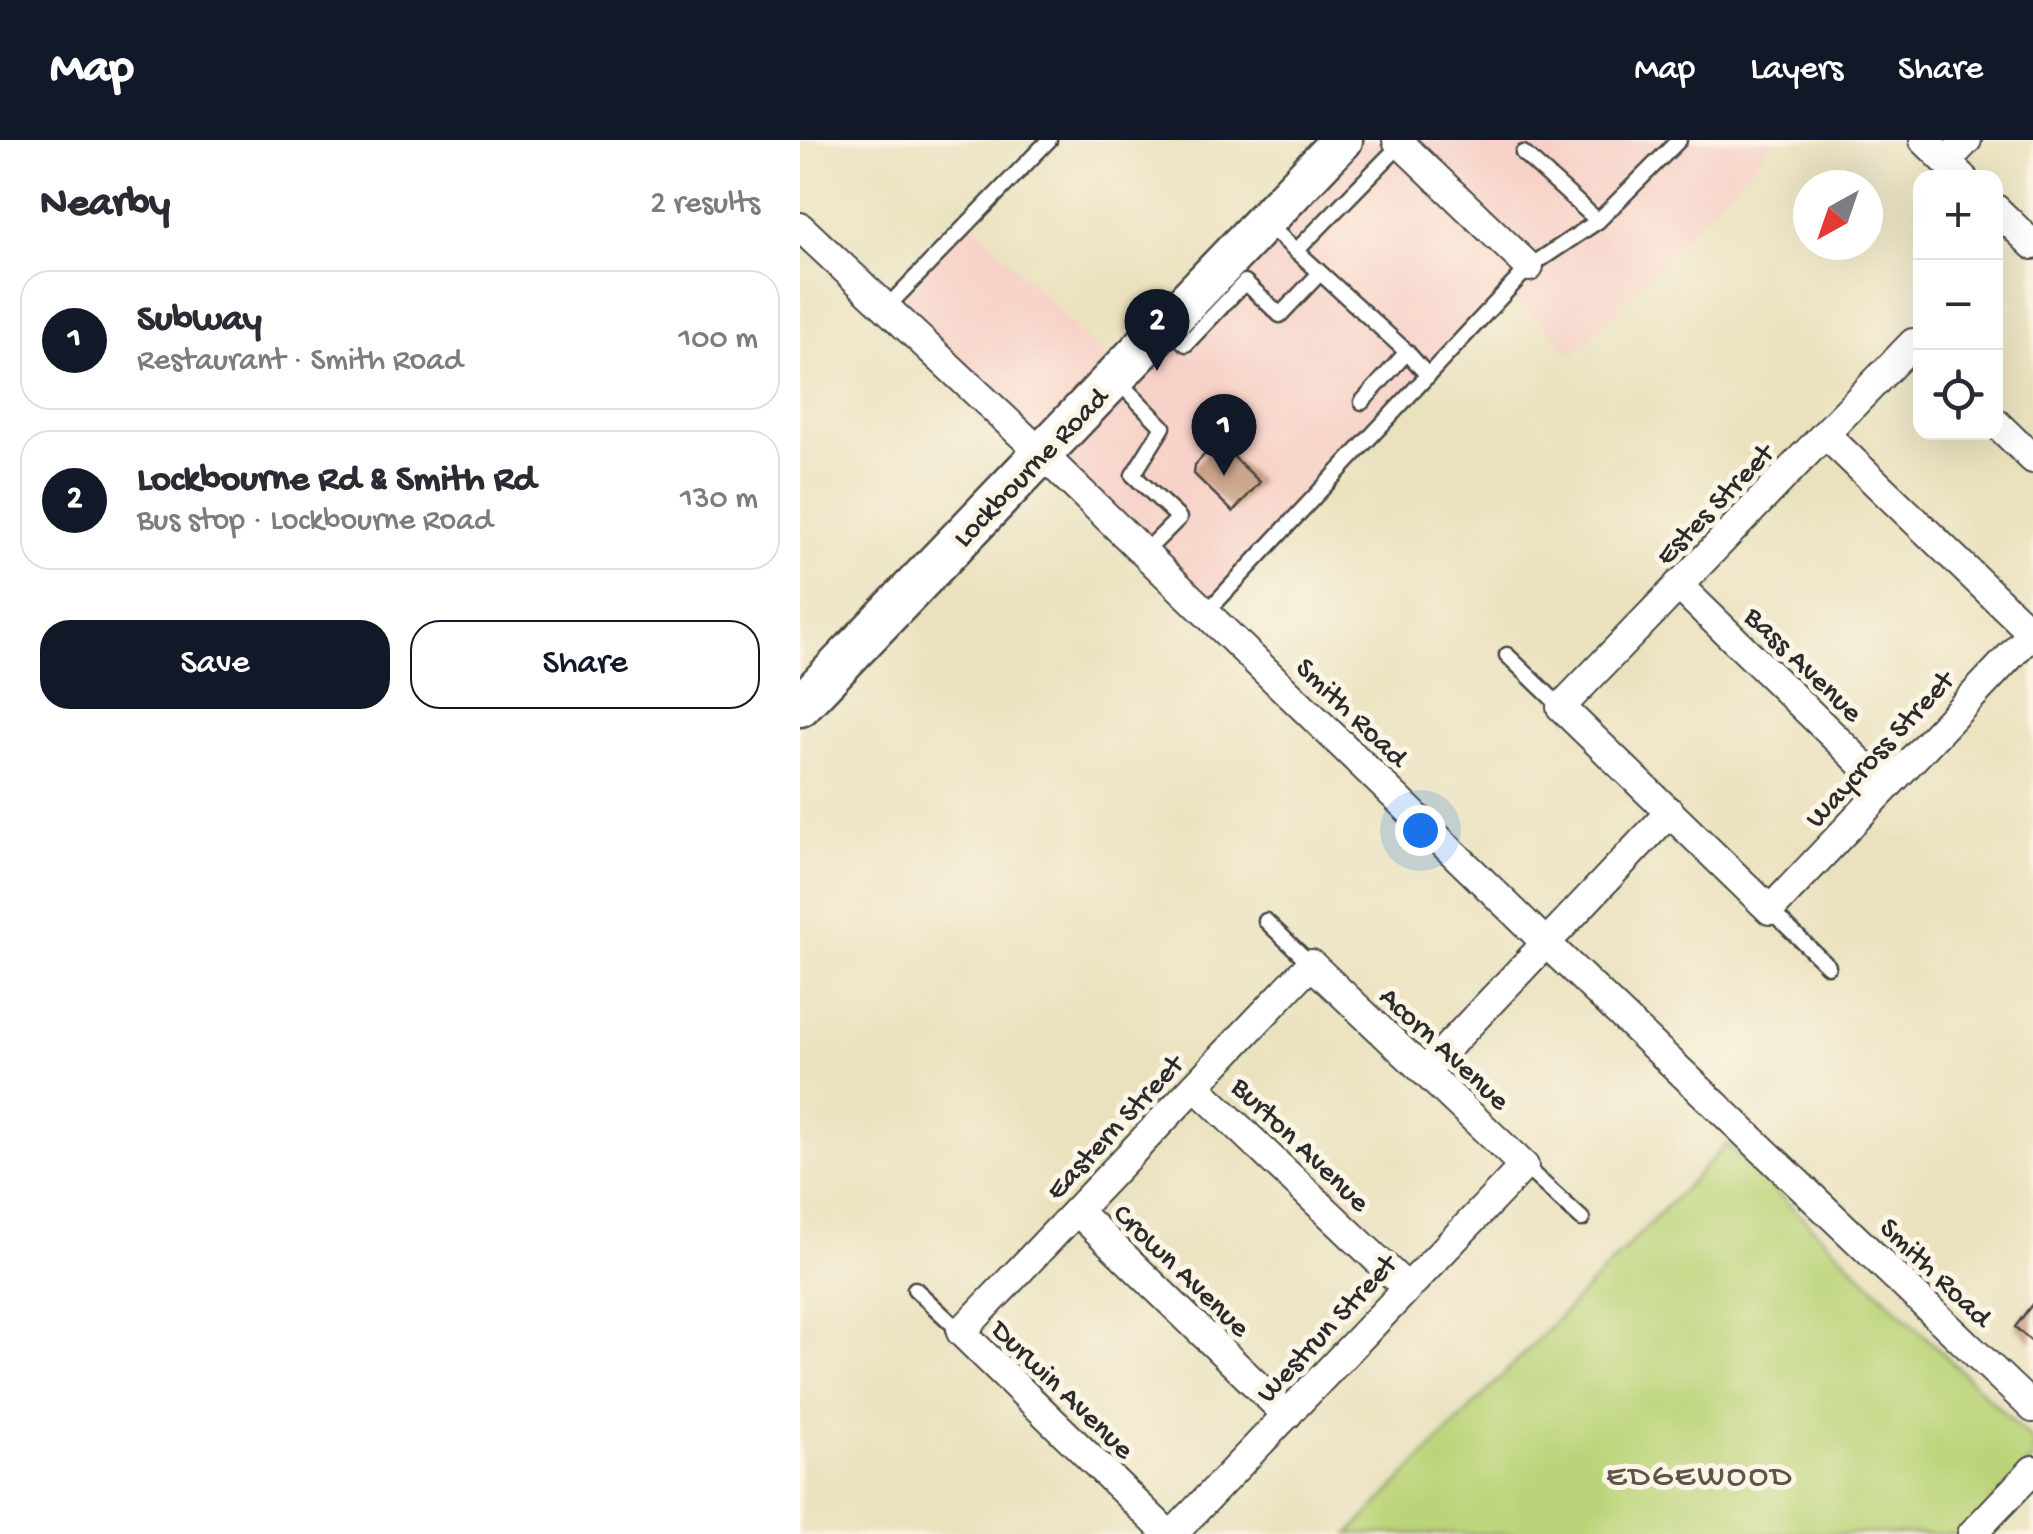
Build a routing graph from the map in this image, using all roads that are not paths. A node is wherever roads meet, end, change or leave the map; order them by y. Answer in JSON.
{"nodes":[{"id":1,"x":1048,"y":140,"type":"edge"},
{"id":2,"x":1342,"y":140,"type":"edge"},
{"id":3,"x":1679,"y":140,"type":"edge"},
{"id":4,"x":1924,"y":140,"type":"edge"},
{"id":5,"x":1966,"y":140,"type":"edge"},
{"id":6,"x":1399,"y":142,"type":"edge"},
{"id":7,"x":1524,"y":154,"type":"dead end"},
{"id":8,"x":1955,"y":169,"type":"edge"},
{"id":9,"x":2003,"y":215,"type":"edge"},
{"id":10,"x":1264,"y":221,"type":"junction"},
{"id":11,"x":1598,"y":221,"type":"junction"},
{"id":12,"x":800,"y":227,"type":"edge"},
{"id":13,"x":2033,"y":245,"type":"edge"},
{"id":14,"x":1296,"y":250,"type":"junction"},
{"id":15,"x":1529,"y":268,"type":"junction"},
{"id":16,"x":1235,"y":272,"type":"junction"},
{"id":17,"x":1320,"y":272,"type":"junction"},
{"id":18,"x":887,"y":307,"type":"junction"},
{"id":19,"x":1913,"y":350,"type":"edge"},
{"id":20,"x":1407,"y":352,"type":"junction"},
{"id":21,"x":1428,"y":376,"type":"junction"},
{"id":22,"x":1114,"y":377,"type":"junction"},
{"id":23,"x":1362,"y":402,"type":"dead end"},
{"id":24,"x":2003,"y":430,"type":"edge"},
{"id":25,"x":1825,"y":434,"type":"junction"},
{"id":26,"x":1042,"y":454,"type":"junction"},
{"id":27,"x":2033,"y":459,"type":"edge"},
{"id":28,"x":1144,"y":553,"type":"junction"},
{"id":29,"x":1678,"y":586,"type":"junction"},
{"id":30,"x":1206,"y":614,"type":"junction"},
{"id":31,"x":2032,"y":632,"type":"edge"},
{"id":32,"x":1506,"y":655,"type":"dead end"},
{"id":33,"x":800,"y":706,"type":"edge"},
{"id":34,"x":1560,"y":707,"type":"junction"},
{"id":35,"x":1886,"y":787,"type":"junction"},
{"id":36,"x":1670,"y":812,"type":"junction"},
{"id":37,"x":1770,"y":910,"type":"junction"},
{"id":38,"x":1266,"y":921,"type":"dead end"},
{"id":39,"x":1545,"y":942,"type":"junction"},
{"id":40,"x":1311,"y":964,"type":"junction"},
{"id":41,"x":1828,"y":966,"type":"dead end"},
{"id":42,"x":1424,"y":1071,"type":"junction"},
{"id":43,"x":1195,"y":1086,"type":"junction"},
{"id":44,"x":1524,"y":1166,"type":"junction"},
{"id":45,"x":1077,"y":1211,"type":"junction"},
{"id":46,"x":1582,"y":1219,"type":"dead end"},
{"id":47,"x":1407,"y":1288,"type":"junction"},
{"id":48,"x":915,"y":1289,"type":"dead end"},
{"id":49,"x":961,"y":1332,"type":"junction"},
{"id":50,"x":2033,"y":1408,"type":"edge"},
{"id":51,"x":1287,"y":1415,"type":"junction"},
{"id":52,"x":2033,"y":1470,"type":"edge"},
{"id":53,"x":1170,"y":1534,"type":"edge"},
{"id":54,"x":1972,"y":1534,"type":"edge"}],
"edges":[{"from":1,"to":18,"type":"lane"},
{"from":2,"to":10,"type":"main road","name":"Lockbourne Road"},
{"from":3,"to":11,"type":"lane"},
{"from":4,"to":8,"type":"street"},
{"from":5,"to":8,"type":"street"},
{"from":6,"to":14,"type":"lane"},
{"from":6,"to":15,"type":"street"},
{"from":7,"to":11,"type":"lane"},
{"from":9,"to":13,"type":"street"},
{"from":10,"to":14,"type":"lane"},
{"from":10,"to":16,"type":"main road","name":"Lockbourne Road"},
{"from":11,"to":15,"type":"lane"},
{"from":12,"to":18,"type":"street","name":"Smith Road"},
{"from":14,"to":17,"type":"lane"},
{"from":15,"to":21,"type":"lane"},
{"from":16,"to":17,"type":"lane"},
{"from":16,"to":22,"type":"main road","name":"Lockbourne Road"},
{"from":17,"to":20,"type":"lane"},
{"from":18,"to":26,"type":"street","name":"Smith Road"},
{"from":19,"to":25,"type":"street","name":"Estes Street"},
{"from":20,"to":21,"type":"lane"},
{"from":20,"to":23,"type":"lane"},
{"from":21,"to":30,"type":"lane"},
{"from":22,"to":26,"type":"main road","name":"Lockbourne Road"},
{"from":22,"to":28,"type":"lane"},
{"from":24,"to":27,"type":"street"},
{"from":25,"to":29,"type":"street","name":"Estes Street"},
{"from":25,"to":31,"type":"street"},
{"from":26,"to":28,"type":"street","name":"Smith Road"},
{"from":26,"to":33,"type":"main road","name":"Lockbourne Road"},
{"from":28,"to":30,"type":"street","name":"Smith Road"},
{"from":29,"to":34,"type":"street","name":"Estes Street"},
{"from":29,"to":35,"type":"street","name":"Bass Avenue"},
{"from":30,"to":39,"type":"street","name":"Smith Road"},
{"from":31,"to":35,"type":"street","name":"Waycross Street"},
{"from":32,"to":34,"type":"lane"},
{"from":34,"to":36,"type":"street"},
{"from":35,"to":37,"type":"street","name":"Waycross Street"},
{"from":36,"to":37,"type":"street"},
{"from":36,"to":39,"type":"street"},
{"from":37,"to":41,"type":"lane"},
{"from":38,"to":40,"type":"lane","name":"Acorn Avenue"},
{"from":39,"to":42,"type":"street"},
{"from":39,"to":50,"type":"street","name":"Smith Road"},
{"from":40,"to":42,"type":"street","name":"Acorn Avenue"},
{"from":40,"to":43,"type":"street","name":"Eastern Street"},
{"from":42,"to":44,"type":"street","name":"Acorn Avenue"},
{"from":43,"to":45,"type":"street","name":"Eastern Street"},
{"from":43,"to":47,"type":"street","name":"Burton Avenue"},
{"from":44,"to":46,"type":"lane","name":"Acorn Avenue"},
{"from":44,"to":47,"type":"street","name":"Westrun Street"},
{"from":45,"to":49,"type":"street","name":"Eastern Street"},
{"from":45,"to":51,"type":"street","name":"Crown Avenue"},
{"from":47,"to":51,"type":"street","name":"Westrun Street"},
{"from":48,"to":49,"type":"lane","name":"Durwin Avenue"},
{"from":49,"to":53,"type":"street","name":"Durwin Avenue"},
{"from":51,"to":53,"type":"street","name":"Westrun Street"},
{"from":52,"to":54,"type":"street"}]}
